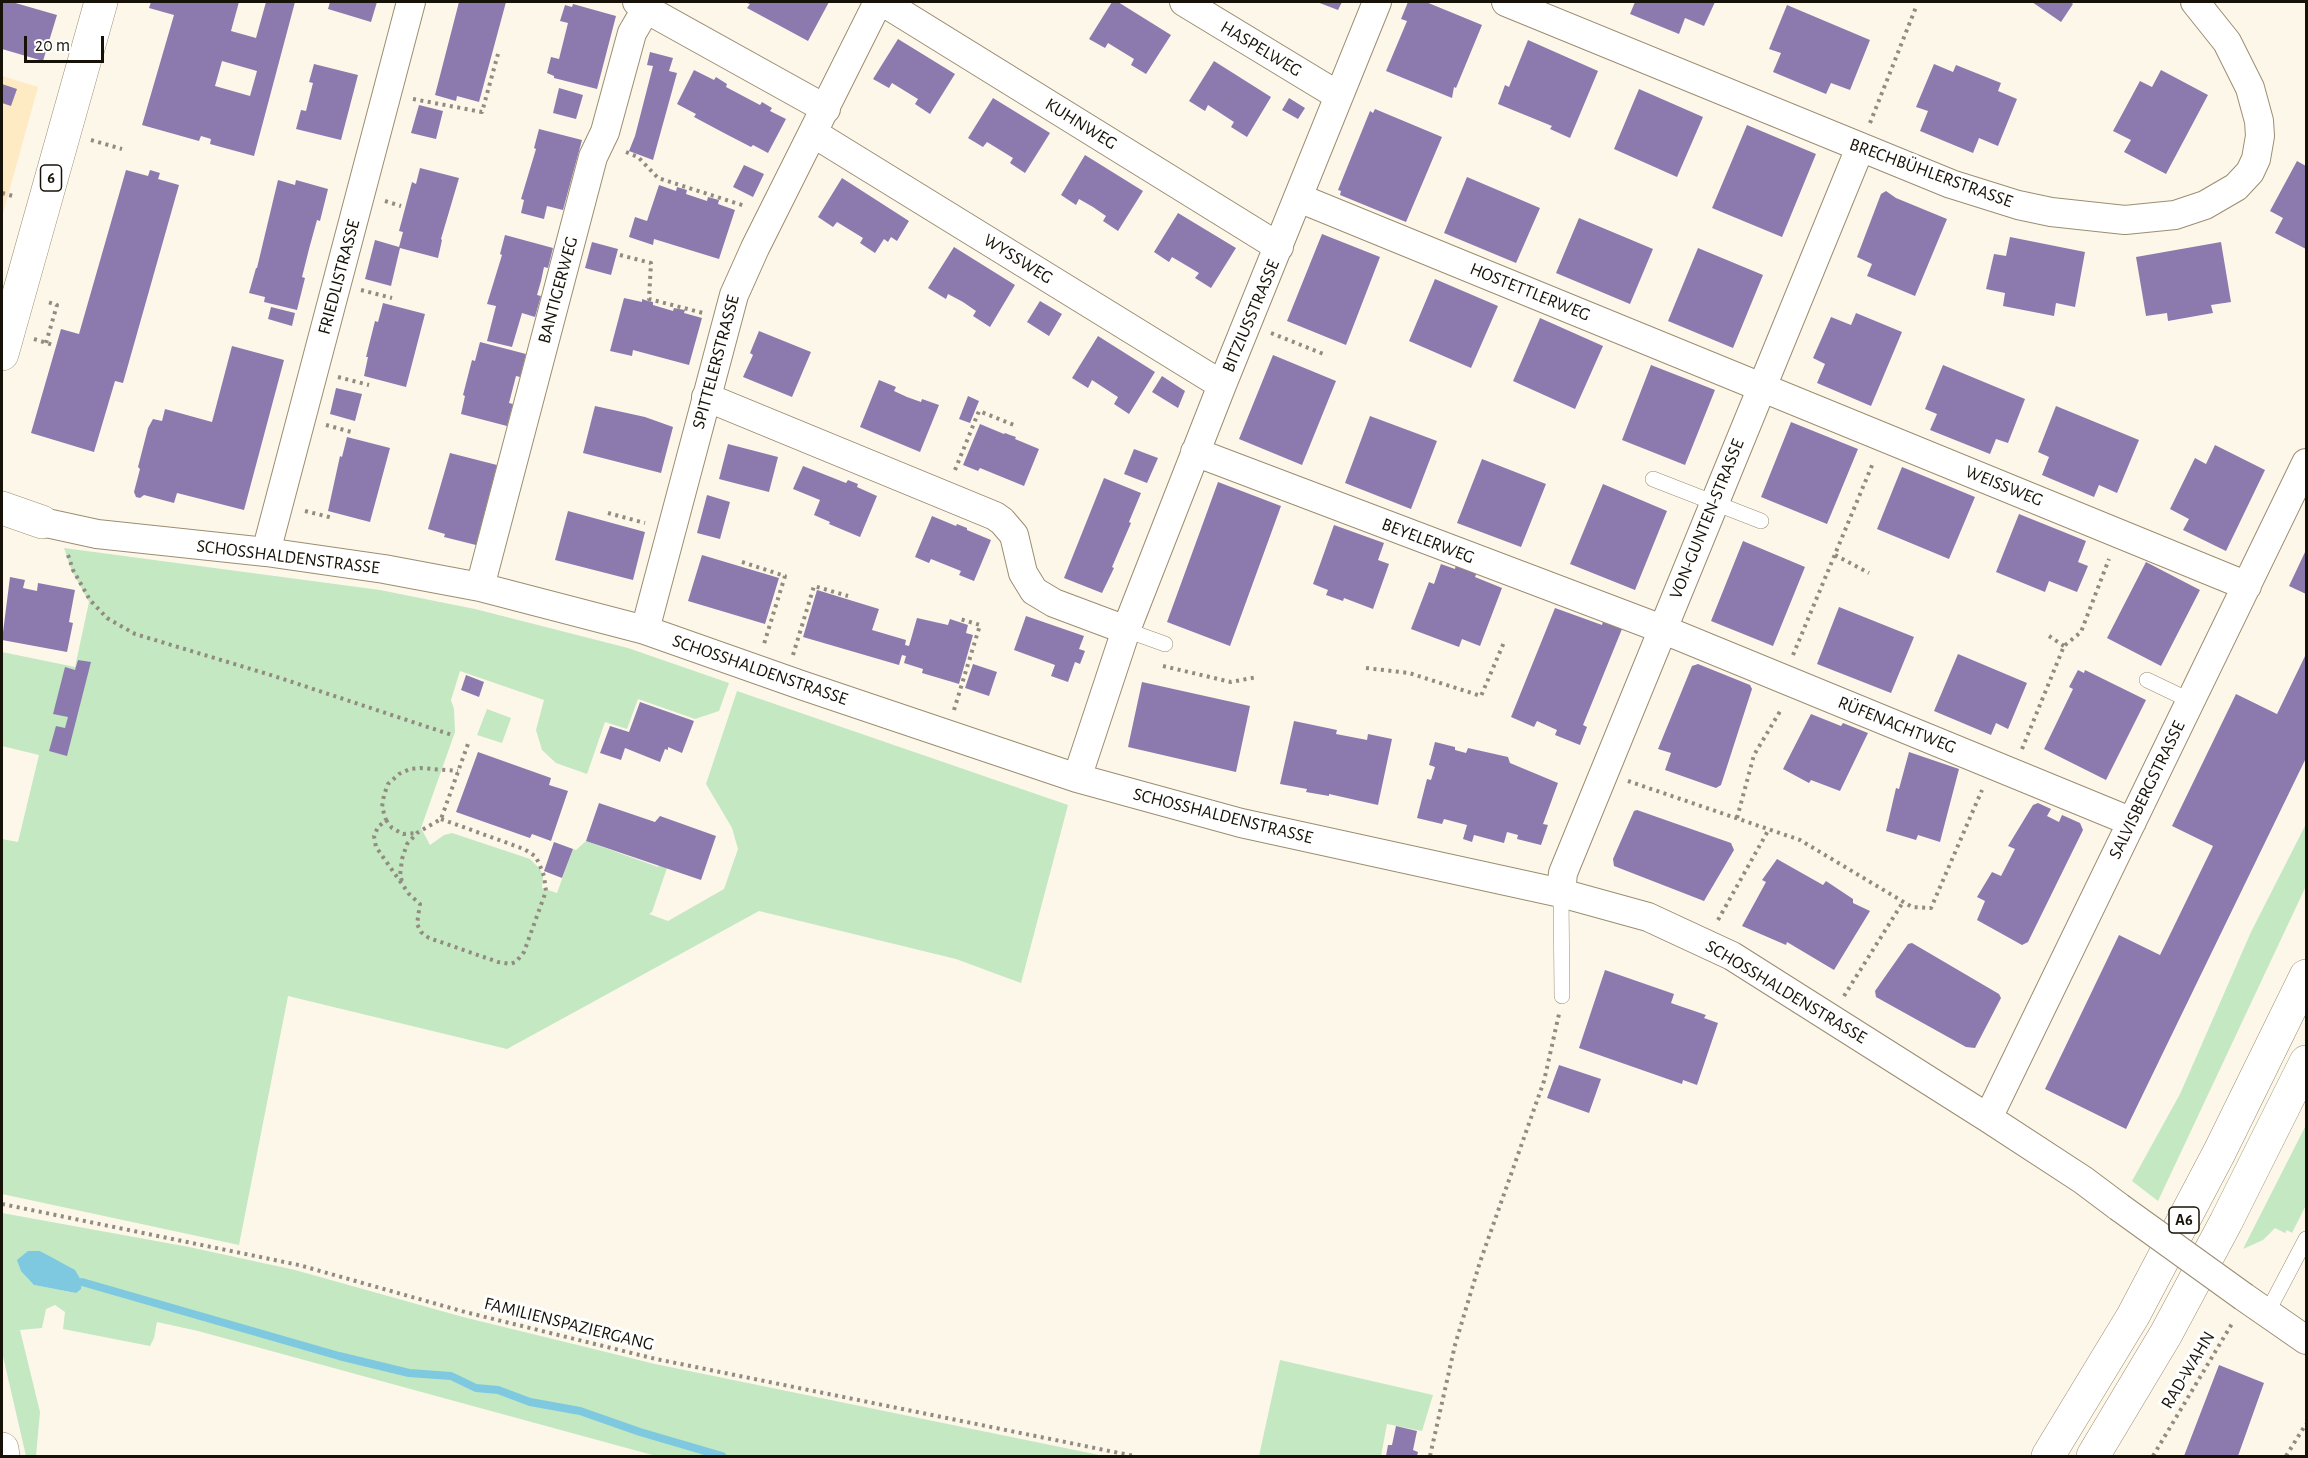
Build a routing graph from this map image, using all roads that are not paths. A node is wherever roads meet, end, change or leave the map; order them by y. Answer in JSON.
{"nodes":[{"id":1,"x":101,"y":2,"type":"edge"},
{"id":2,"x":411,"y":2,"type":"edge"},
{"id":3,"x":878,"y":2,"type":"edge"},
{"id":4,"x":884,"y":2,"type":"edge"},
{"id":5,"x":1184,"y":2,"type":"edge"},
{"id":6,"x":1377,"y":2,"type":"edge"},
{"id":7,"x":1506,"y":2,"type":"edge"},
{"id":8,"x":2195,"y":2,"type":"edge"},
{"id":9,"x":641,"y":5,"type":"edge"},
{"id":10,"x":1339,"y":96,"type":"junction"},
{"id":11,"x":820,"y":121,"type":"junction"},
{"id":12,"x":1864,"y":139,"type":"junction"},
{"id":13,"x":1299,"y":198,"type":"junction"},
{"id":14,"x":1279,"y":247,"type":"junction"},
{"id":15,"x":2,"y":354,"type":"edge"},
{"id":16,"x":1222,"y":385,"type":"junction"},
{"id":17,"x":1762,"y":387,"type":"junction"},
{"id":18,"x":706,"y":397,"type":"junction"},
{"id":19,"x":1195,"y":452,"type":"junction"},
{"id":20,"x":2307,"y":463,"type":"edge"},
{"id":21,"x":1653,"y":479,"type":"dead end"},
{"id":22,"x":1714,"y":502,"type":"junction"},
{"id":23,"x":2,"y":508,"type":"edge"},
{"id":24,"x":1761,"y":521,"type":"dead end"},
{"id":25,"x":2,"y":523,"type":"edge"},
{"id":26,"x":54,"y":525,"type":"junction"},
{"id":27,"x":266,"y":552,"type":"junction"},
{"id":28,"x":2247,"y":586,"type":"junction"},
{"id":29,"x":480,"y":587,"type":"junction"},
{"id":30,"x":645,"y":630,"type":"junction"},
{"id":31,"x":1126,"y":630,"type":"junction"},
{"id":32,"x":1662,"y":630,"type":"junction"},
{"id":33,"x":1165,"y":644,"type":"dead end"},
{"id":34,"x":2147,"y":680,"type":"dead end"},
{"id":35,"x":2191,"y":701,"type":"junction"},
{"id":36,"x":1077,"y":778,"type":"junction"},
{"id":37,"x":2132,"y":822,"type":"junction"},
{"id":38,"x":1561,"y":893,"type":"junction"},
{"id":39,"x":2307,"y":976,"type":"edge"},
{"id":40,"x":1562,"y":996,"type":"road end"},
{"id":41,"x":2307,"y":1062,"type":"edge"},
{"id":42,"x":1988,"y":1118,"type":"junction"},
{"id":43,"x":2307,"y":1239,"type":"edge"},
{"id":44,"x":2253,"y":1303,"type":"junction"},
{"id":45,"x":2307,"y":1340,"type":"edge"},
{"id":46,"x":2,"y":1449,"type":"edge"},
{"id":47,"x":3,"y":1456,"type":"edge"},
{"id":48,"x":2048,"y":1456,"type":"edge"},
{"id":49,"x":2093,"y":1456,"type":"edge"}],
"edges":[{"from":1,"to":15,"type":"main road","number":"6"},
{"from":2,"to":27,"type":"street","name":"FRIEDLISTRASSE"},
{"from":3,"to":11,"type":"street","name":"SPITTELERSTRASSE"},
{"from":4,"to":14,"type":"street","name":"KUHNWEG"},
{"from":5,"to":10,"type":"street","name":"HASPELWEG"},
{"from":6,"to":10,"type":"street","name":"BITZIUSSTRASSE"},
{"from":7,"to":12,"type":"street","name":"BRECHBÜHLERSTRASSE"},
{"from":8,"to":12,"type":"street","name":"BRECHBÜHLERSTRASSE"},
{"from":9,"to":11,"type":"street"},
{"from":9,"to":29,"type":"street","name":"BANTIGERWEG"},
{"from":10,"to":13,"type":"street","name":"BITZIUSSTRASSE"},
{"from":11,"to":16,"type":"street","name":"WYSSWEG"},
{"from":11,"to":18,"type":"street","name":"SPITTELERSTRASSE"},
{"from":12,"to":17,"type":"street","name":"VON-GUNTEN-STRASSE"},
{"from":13,"to":14,"type":"street","name":"BITZIUSSTRASSE"},
{"from":13,"to":17,"type":"street","name":"HOSTETTLERWEG"},
{"from":14,"to":16,"type":"street","name":"BITZIUSSTRASSE"},
{"from":16,"to":19,"type":"street","name":"BITZIUSSTRASSE"},
{"from":17,"to":22,"type":"street","name":"VON-GUNTEN-STRASSE"},
{"from":17,"to":28,"type":"street","name":"WEISSWEG"},
{"from":18,"to":30,"type":"street","name":"SPITTELERSTRASSE"},
{"from":18,"to":31,"type":"street"},
{"from":19,"to":31,"type":"street","name":"BITZIUSSTRASSE"},
{"from":19,"to":32,"type":"street","name":"BEYELERWEG"},
{"from":20,"to":28,"type":"street","name":"SALVISBERGSTRASSE"},
{"from":21,"to":22,"type":"lane"},
{"from":22,"to":24,"type":"lane"},
{"from":22,"to":32,"type":"street","name":"VON-GUNTEN-STRASSE"},
{"from":23,"to":26,"type":"main road","name":"SCHOSSHALDENSTRASSE"},
{"from":25,"to":26,"type":"main road","name":"SCHOSSHALDENSTRASSE"},
{"from":26,"to":27,"type":"street","name":"SCHOSSHALDENSTRASSE"},
{"from":27,"to":29,"type":"street","name":"SCHOSSHALDENSTRASSE"},
{"from":28,"to":35,"type":"street","name":"SALVISBERGSTRASSE"},
{"from":29,"to":30,"type":"street","name":"SCHOSSHALDENSTRASSE"},
{"from":30,"to":36,"type":"street","name":"SCHOSSHALDENSTRASSE"},
{"from":31,"to":33,"type":"lane"},
{"from":31,"to":36,"type":"street","name":"BITZIUSSTRASSE"},
{"from":32,"to":37,"type":"street","name":"RÜFENACHTWEG"},
{"from":32,"to":38,"type":"street","name":"VON-GUNTEN-STRASSE"},
{"from":34,"to":35,"type":"lane"},
{"from":35,"to":37,"type":"street","name":"SALVISBERGSTRASSE"},
{"from":36,"to":38,"type":"street","name":"SCHOSSHALDENSTRASSE"},
{"from":37,"to":42,"type":"street","name":"SALVISBERGSTRASSE"},
{"from":38,"to":40,"type":"lane"},
{"from":38,"to":42,"type":"street","name":"SCHOSSHALDENSTRASSE"},
{"from":39,"to":48,"type":"main road","number":"A6"},
{"from":41,"to":49,"type":"main road","number":"A6"},
{"from":42,"to":44,"type":"street","name":"SCHOSSHALDENSTRASSE","bridge":true},
{"from":43,"to":44,"type":"lane"},
{"from":44,"to":45,"type":"street","name":"SCHOSSHALDENSTRASSE"},
{"from":46,"to":47,"type":"main road"}]}
